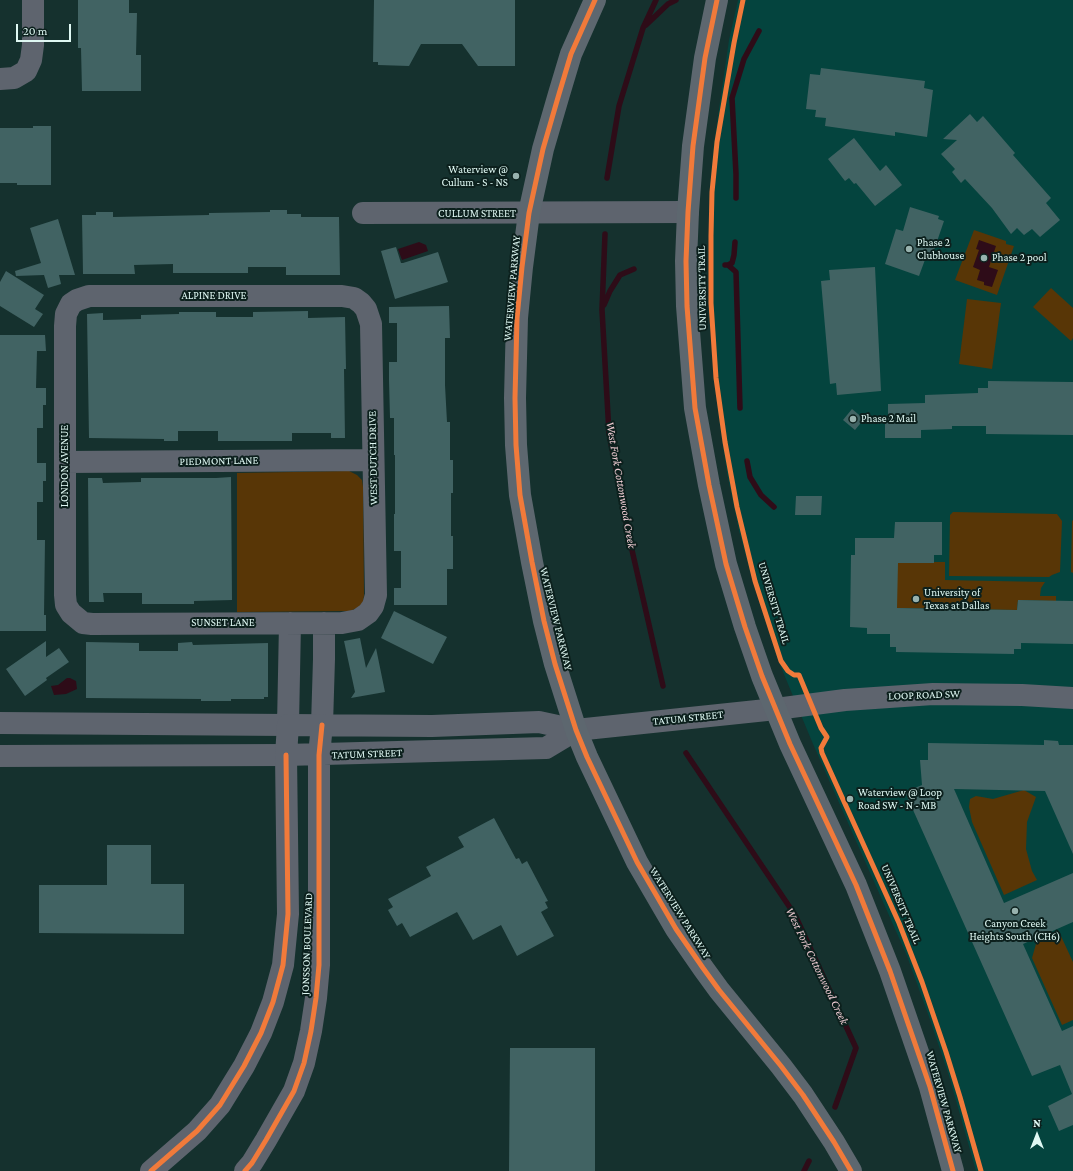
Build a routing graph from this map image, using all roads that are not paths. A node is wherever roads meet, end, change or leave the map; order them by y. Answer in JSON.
{"nodes":[{"id":1,"x":33,"y":0,"type":"edge"},
{"id":2,"x":594,"y":0,"type":"edge"},
{"id":3,"x":717,"y":0,"type":"edge"},
{"id":4,"x":0,"y":79,"type":"edge"},
{"id":5,"x":688,"y":212,"type":"junction"},
{"id":6,"x":363,"y":213,"type":"dead end"},
{"id":7,"x":529,"y":213,"type":"junction"},
{"id":8,"x":361,"y":303,"type":"joint"},
{"id":9,"x":69,"y":308,"type":"joint"},
{"id":10,"x":373,"y":460,"type":"junction"},
{"id":11,"x":65,"y":462,"type":"junction"},
{"id":12,"x":368,"y":613,"type":"joint"},
{"id":13,"x":78,"y":619,"type":"joint"},
{"id":14,"x":290,"y":623,"type":"junction"},
{"id":15,"x":324,"y":623,"type":"junction"},
{"id":16,"x":1073,"y":698,"type":"edge"},
{"id":17,"x":776,"y":709,"type":"junction"},
{"id":18,"x":0,"y":723,"type":"edge"},
{"id":19,"x":80,"y":724,"type":"junction"},
{"id":20,"x":288,"y":725,"type":"junction"},
{"id":21,"x":322,"y":725,"type":"junction"},
{"id":22,"x":576,"y":730,"type":"junction"},
{"id":23,"x":286,"y":755,"type":"junction"},
{"id":24,"x":319,"y":755,"type":"junction"},
{"id":25,"x":0,"y":756,"type":"edge"},
{"id":26,"x":80,"y":756,"type":"junction"},
{"id":27,"x":151,"y":1171,"type":"edge"},
{"id":28,"x":245,"y":1171,"type":"edge"},
{"id":29,"x":851,"y":1171,"type":"edge"},
{"id":30,"x":953,"y":1171,"type":"edge"}],
"edges":[{"from":1,"to":4,"type":"street"},
{"from":2,"to":7,"type":"main road","name":"WATERVIEW PARKWAY"},
{"from":3,"to":5,"type":"main road","name":"WATERVIEW PARKWAY"},
{"from":5,"to":7,"type":"street","name":"CULLUM STREET"},
{"from":5,"to":17,"type":"main road","name":"WATERVIEW PARKWAY"},
{"from":6,"to":7,"type":"street","name":"CULLUM STREET"},
{"from":7,"to":22,"type":"main road","name":"WATERVIEW PARKWAY"},
{"from":8,"to":9,"type":"street","name":"ALPINE DRIVE"},
{"from":8,"to":10,"type":"street","name":"WEST DUTCH DRIVE"},
{"from":9,"to":11,"type":"street","name":"LONDON AVENUE"},
{"from":10,"to":11,"type":"street","name":"PIEDMONT LANE"},
{"from":10,"to":12,"type":"street","name":"WEST DUTCH DRIVE"},
{"from":11,"to":13,"type":"street","name":"LONDON AVENUE"},
{"from":12,"to":15,"type":"street","name":"SUNSET LANE"},
{"from":13,"to":14,"type":"street","name":"SUNSET LANE"},
{"from":14,"to":15,"type":"street","name":"SUNSET LANE"},
{"from":14,"to":20,"type":"street","name":"JONSSON BOULEVARD"},
{"from":15,"to":21,"type":"street","name":"JONSSON BOULEVARD"},
{"from":16,"to":17,"type":"street","name":"LOOP ROAD SW"},
{"from":17,"to":22,"type":"street","name":"TATUM STREET"},
{"from":17,"to":30,"type":"main road","name":"WATERVIEW PARKWAY"},
{"from":18,"to":19,"type":"street","name":"TATUM STREET"},
{"from":19,"to":20,"type":"street","name":"TATUM STREET"},
{"from":19,"to":26,"type":"street"},
{"from":20,"to":21,"type":"street","name":"TATUM STREET"},
{"from":20,"to":23,"type":"street","name":"JONSSON BOULEVARD"},
{"from":21,"to":22,"type":"street","name":"TATUM STREET"},
{"from":21,"to":24,"type":"street","name":"JONSSON BOULEVARD"},
{"from":22,"to":24,"type":"street","name":"TATUM STREET"},
{"from":22,"to":29,"type":"main road","name":"WATERVIEW PARKWAY"},
{"from":23,"to":24,"type":"street","name":"TATUM STREET"},
{"from":23,"to":26,"type":"street","name":"TATUM STREET"},
{"from":23,"to":27,"type":"street","name":"JONSSON BOULEVARD"},
{"from":24,"to":28,"type":"street","name":"JONSSON BOULEVARD"},
{"from":25,"to":26,"type":"street","name":"TATUM STREET"}]}
